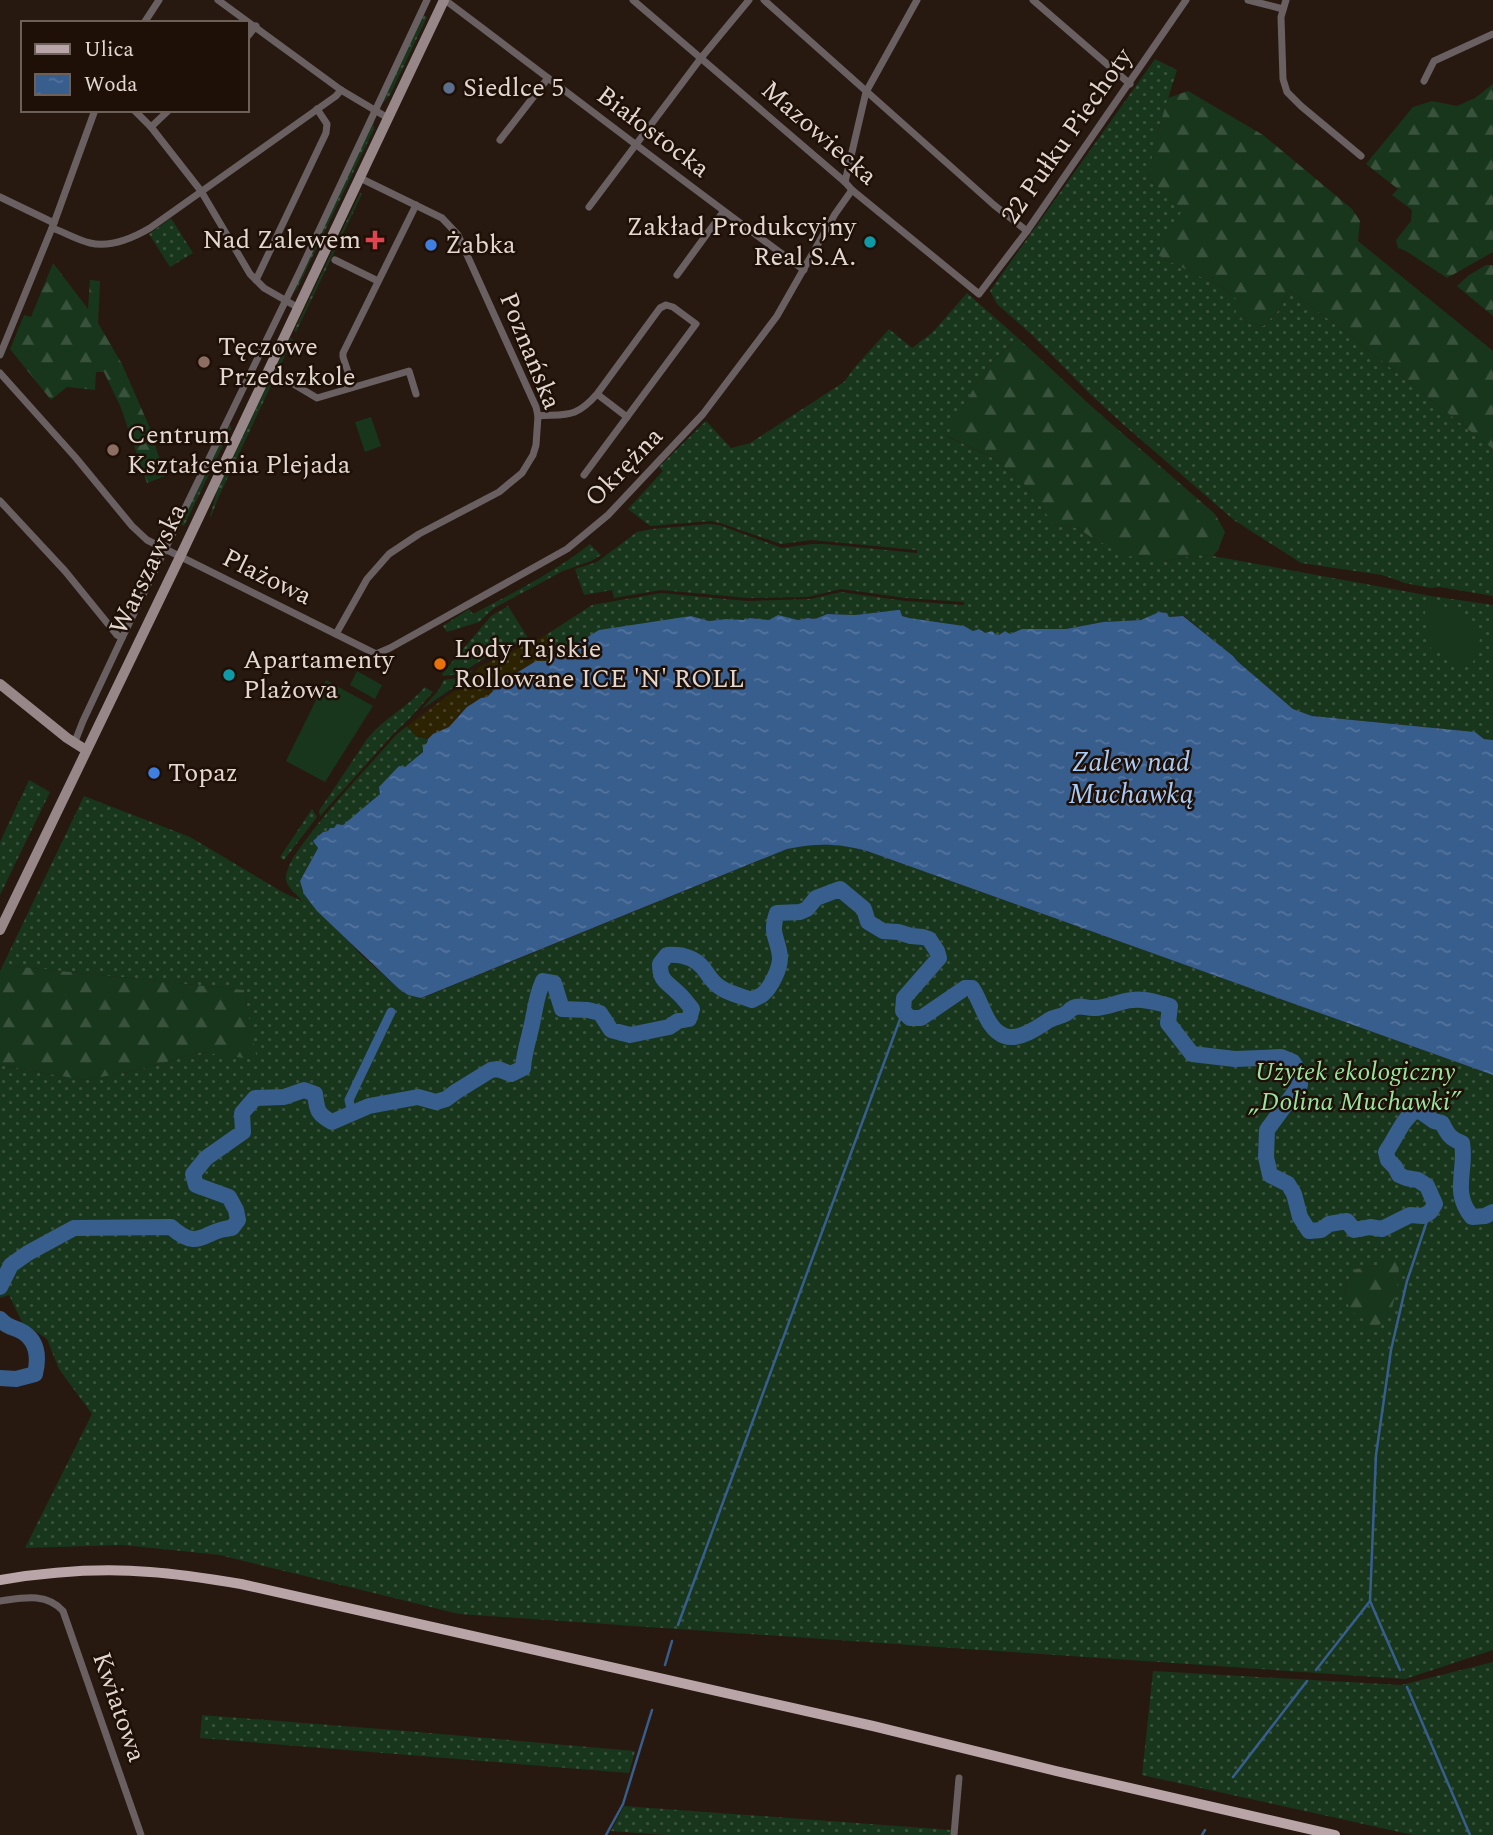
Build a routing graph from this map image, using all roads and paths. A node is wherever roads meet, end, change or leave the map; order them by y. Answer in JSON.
{"nodes":[{"id":1,"x":159,"y":0,"type":"edge"},
{"id":2,"x":218,"y":0,"type":"edge"},
{"id":3,"x":427,"y":0,"type":"edge"},
{"id":4,"x":445,"y":0,"type":"edge"},
{"id":5,"x":633,"y":0,"type":"edge"},
{"id":6,"x":749,"y":0,"type":"edge"},
{"id":7,"x":764,"y":0,"type":"edge"},
{"id":8,"x":918,"y":0,"type":"edge"},
{"id":9,"x":1033,"y":0,"type":"edge"},
{"id":10,"x":1186,"y":0,"type":"edge"},
{"id":11,"x":1248,"y":0,"type":"edge"},
{"id":12,"x":1286,"y":0,"type":"edge"},
{"id":13,"x":1283,"y":9,"type":"junction"},
{"id":14,"x":145,"y":21,"type":"edge"},
{"id":15,"x":256,"y":26,"type":"junction"},
{"id":16,"x":1493,"y":34,"type":"edge"},
{"id":17,"x":248,"y":36,"type":"edge"},
{"id":18,"x":701,"y":58,"type":"junction"},
{"id":19,"x":548,"y":78,"type":"junction"},
{"id":20,"x":1424,"y":81,"type":"dead end"},
{"id":21,"x":1130,"y":84,"type":"junction"},
{"id":22,"x":341,"y":90,"type":"junction"},
{"id":23,"x":866,"y":92,"type":"junction"},
{"id":24,"x":317,"y":109,"type":"junction"},
{"id":25,"x":374,"y":111,"type":"junction"},
{"id":26,"x":94,"y":112,"type":"edge"},
{"id":27,"x":136,"y":112,"type":"edge"},
{"id":28,"x":167,"y":112,"type":"edge"},
{"id":29,"x":388,"y":118,"type":"junction"},
{"id":30,"x":151,"y":127,"type":"junction"},
{"id":31,"x":500,"y":140,"type":"dead end"},
{"id":32,"x":635,"y":145,"type":"junction"},
{"id":33,"x":1361,"y":156,"type":"dead end"},
{"id":34,"x":360,"y":178,"type":"junction"},
{"id":35,"x":845,"y":182,"type":"junction"},
{"id":36,"x":852,"y":190,"type":"junction"},
{"id":37,"x":201,"y":191,"type":"junction"},
{"id":38,"x":0,"y":197,"type":"edge"},
{"id":39,"x":416,"y":205,"type":"junction"},
{"id":40,"x":589,"y":207,"type":"dead end"},
{"id":41,"x":723,"y":212,"type":"junction"},
{"id":42,"x":53,"y":225,"type":"junction"},
{"id":43,"x":1027,"y":231,"type":"junction"},
{"id":44,"x":335,"y":260,"type":"dead end"},
{"id":45,"x":804,"y":270,"type":"junction"},
{"id":46,"x":677,"y":275,"type":"dead end"},
{"id":47,"x":256,"y":280,"type":"junction"},
{"id":48,"x":379,"y":281,"type":"junction"},
{"id":49,"x":979,"y":294,"type":"joint"},
{"id":50,"x":284,"y":300,"type":"junction"},
{"id":51,"x":297,"y":307,"type":"junction"},
{"id":52,"x":0,"y":355,"type":"edge"},
{"id":53,"x":0,"y":373,"type":"edge"},
{"id":54,"x":281,"y":376,"type":"dead end"},
{"id":55,"x":353,"y":387,"type":"junction"},
{"id":56,"x":416,"y":394,"type":"dead end"},
{"id":57,"x":597,"y":394,"type":"junction"},
{"id":58,"x":538,"y":416,"type":"junction"},
{"id":59,"x":627,"y":417,"type":"junction"},
{"id":60,"x":584,"y":475,"type":"dead end"},
{"id":61,"x":0,"y":501,"type":"edge"},
{"id":62,"x":165,"y":549,"type":"junction"},
{"id":63,"x":180,"y":557,"type":"junction"},
{"id":64,"x":336,"y":634,"type":"junction"},
{"id":65,"x":122,"y":638,"type":"junction"},
{"id":66,"x":0,"y":684,"type":"edge"},
{"id":67,"x":74,"y":744,"type":"junction"},
{"id":68,"x":86,"y":750,"type":"junction"},
{"id":69,"x":0,"y":930,"type":"edge"},
{"id":70,"x":0,"y":1580,"type":"edge"},
{"id":71,"x":0,"y":1601,"type":"edge"},
{"id":72,"x":959,"y":1778,"type":"dead end"},
{"id":73,"x":141,"y":1835,"type":"edge"},
{"id":74,"x":954,"y":1835,"type":"edge"},
{"id":75,"x":1335,"y":1835,"type":"edge"}],
"edges":[{"from":1,"to":14,"type":"street"},
{"from":2,"to":15,"type":"street"},
{"from":3,"to":25,"type":"street"},
{"from":4,"to":19,"type":"street","name":"Białostocka"},
{"from":4,"to":29,"type":"main road","name":"Warszawska"},
{"from":5,"to":18,"type":"street","name":"Mazowiecka"},
{"from":6,"to":18,"type":"street"},
{"from":7,"to":23,"type":"street"},
{"from":8,"to":23,"type":"street"},
{"from":9,"to":21,"type":"street"},
{"from":10,"to":21,"type":"street","name":"22 Pułku Piechoty"},
{"from":11,"to":13,"type":"street"},
{"from":12,"to":13,"type":"street"},
{"from":13,"to":33,"type":"street"},
{"from":15,"to":17,"type":"street"},
{"from":15,"to":22,"type":"street"},
{"from":16,"to":20,"type":"street"},
{"from":18,"to":32,"type":"street"},
{"from":18,"to":35,"type":"street","name":"Mazowiecka"},
{"from":19,"to":31,"type":"street"},
{"from":19,"to":32,"type":"street","name":"Białostocka"},
{"from":21,"to":43,"type":"street","name":"22 Pułku Piechoty"},
{"from":22,"to":24,"type":"street"},
{"from":22,"to":25,"type":"street"},
{"from":23,"to":35,"type":"street"},
{"from":23,"to":43,"type":"street"},
{"from":24,"to":37,"type":"street"},
{"from":24,"to":47,"type":"street"},
{"from":25,"to":29,"type":"street"},
{"from":25,"to":50,"type":"street"},
{"from":26,"to":42,"type":"street"},
{"from":27,"to":30,"type":"street"},
{"from":28,"to":30,"type":"street"},
{"from":29,"to":34,"type":"main road","name":"Warszawska"},
{"from":30,"to":37,"type":"street"},
{"from":32,"to":40,"type":"street"},
{"from":32,"to":41,"type":"street","name":"Białostocka"},
{"from":34,"to":39,"type":"street","name":"Poznańska"},
{"from":34,"to":51,"type":"main road","name":"Warszawska"},
{"from":35,"to":36,"type":"street","name":"Mazowiecka"},
{"from":36,"to":45,"type":"street","name":"Okrężna"},
{"from":36,"to":49,"type":"street","name":"Mazowiecka"},
{"from":37,"to":42,"type":"street"},
{"from":37,"to":47,"type":"street"},
{"from":38,"to":42,"type":"street"},
{"from":39,"to":48,"type":"street"},
{"from":39,"to":58,"type":"street","name":"Poznańska"},
{"from":41,"to":45,"type":"street","name":"Białostocka"},
{"from":41,"to":46,"type":"street"},
{"from":42,"to":52,"type":"street"},
{"from":43,"to":49,"type":"street","name":"22 Pułku Piechoty"},
{"from":44,"to":48,"type":"street"},
{"from":45,"to":64,"type":"street","name":"Okrężna"},
{"from":47,"to":50,"type":"street"},
{"from":48,"to":55,"type":"street"},
{"from":50,"to":51,"type":"street"},
{"from":50,"to":62,"type":"street"},
{"from":51,"to":63,"type":"main road","name":"Warszawska"},
{"from":53,"to":62,"type":"street","name":"Plażowa"},
{"from":54,"to":55,"type":"street"},
{"from":55,"to":56,"type":"street"},
{"from":57,"to":58,"type":"street"},
{"from":57,"to":59,"type":"street"},
{"from":57,"to":59,"type":"street"},
{"from":58,"to":64,"type":"street","name":"Poznańska"},
{"from":59,"to":60,"type":"street"},
{"from":61,"to":65,"type":"street"},
{"from":62,"to":63,"type":"street","name":"Plażowa"},
{"from":62,"to":65,"type":"street"},
{"from":63,"to":64,"type":"street","name":"Plażowa"},
{"from":63,"to":68,"type":"main road","name":"Warszawska"},
{"from":65,"to":67,"type":"street"},
{"from":66,"to":67,"type":"main road"},
{"from":67,"to":68,"type":"main road"},
{"from":68,"to":69,"type":"main road","name":"Warszawska"},
{"from":70,"to":75,"type":"main road"},
{"from":71,"to":73,"type":"street","name":"Kwiatowa"},
{"from":72,"to":74,"type":"street"}]}
